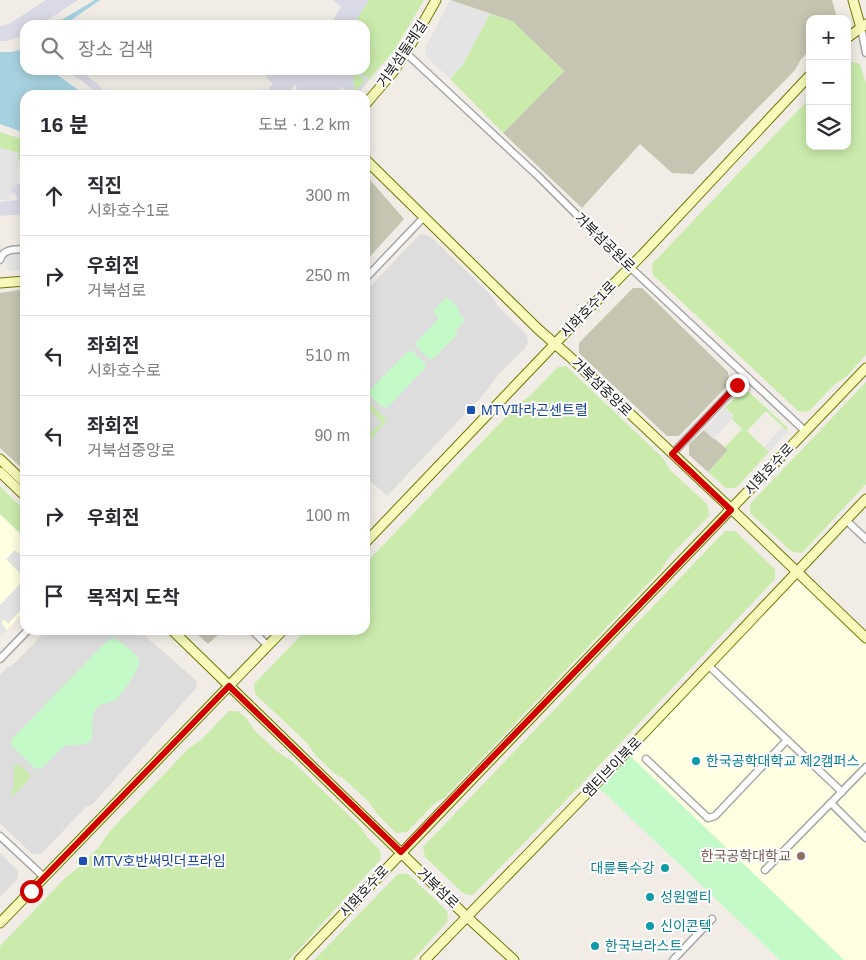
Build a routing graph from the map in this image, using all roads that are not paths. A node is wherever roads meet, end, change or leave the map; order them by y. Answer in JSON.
{"nodes":[{"id":1,"x":436,"y":0,"type":"edge"},
{"id":2,"x":853,"y":0,"type":"edge"},
{"id":3,"x":863,"y":26,"type":"edge"},
{"id":4,"x":851,"y":35,"type":"edge"},
{"id":5,"x":406,"y":52,"type":"junction"},
{"id":6,"x":866,"y":53,"type":"edge"},
{"id":7,"x":806,"y":79,"type":"edge"},
{"id":8,"x":370,"y":99,"type":"edge"},
{"id":9,"x":370,"y":164,"type":"edge"},
{"id":10,"x":424,"y":217,"type":"junction"},
{"id":11,"x":20,"y":250,"type":"edge"},
{"id":12,"x":0,"y":260,"type":"edge"},
{"id":13,"x":630,"y":266,"type":"junction"},
{"id":14,"x":370,"y":274,"type":"edge"},
{"id":15,"x":20,"y":281,"type":"edge"},
{"id":16,"x":0,"y":283,"type":"edge"},
{"id":17,"x":555,"y":343,"type":"junction"},
{"id":18,"x":866,"y":368,"type":"edge"},
{"id":19,"x":746,"y":376,"type":"junction"},
{"id":20,"x":805,"y":431,"type":"junction"},
{"id":21,"x":672,"y":454,"type":"junction"},
{"id":22,"x":0,"y":459,"type":"edge"},
{"id":23,"x":0,"y":472,"type":"edge"},
{"id":24,"x":20,"y":478,"type":"edge"},
{"id":25,"x":20,"y":491,"type":"edge"},
{"id":26,"x":866,"y":499,"type":"edge"},
{"id":27,"x":731,"y":510,"type":"junction"},
{"id":28,"x":846,"y":520,"type":"junction"},
{"id":29,"x":370,"y":538,"type":"edge"},
{"id":30,"x":866,"y":539,"type":"edge"},
{"id":31,"x":797,"y":572,"type":"junction"},
{"id":32,"x":23,"y":635,"type":"edge"},
{"id":33,"x":177,"y":635,"type":"edge"},
{"id":34,"x":257,"y":635,"type":"edge"},
{"id":35,"x":278,"y":635,"type":"edge"},
{"id":36,"x":866,"y":638,"type":"edge"},
{"id":37,"x":268,"y":646,"type":"junction"},
{"id":38,"x":0,"y":659,"type":"edge"},
{"id":39,"x":708,"y":665,"type":"junction"},
{"id":40,"x":229,"y":686,"type":"junction"},
{"id":41,"x":787,"y":740,"type":"junction"},
{"id":42,"x":646,"y":759,"type":"dead end"},
{"id":43,"x":866,"y":767,"type":"edge"},
{"id":44,"x":842,"y":792,"type":"junction"},
{"id":45,"x":831,"y":803,"type":"junction"},
{"id":46,"x":0,"y":836,"type":"edge"},
{"id":47,"x":866,"y":838,"type":"edge"},
{"id":48,"x":401,"y":852,"type":"junction"},
{"id":49,"x":765,"y":870,"type":"dead end"},
{"id":50,"x":44,"y":877,"type":"junction"},
{"id":51,"x":467,"y":916,"type":"junction"},
{"id":52,"x":712,"y":919,"type":"dead end"},
{"id":53,"x":0,"y":923,"type":"edge"},
{"id":54,"x":299,"y":960,"type":"edge"},
{"id":55,"x":425,"y":960,"type":"edge"},
{"id":56,"x":514,"y":960,"type":"edge"},
{"id":57,"x":673,"y":960,"type":"edge"}],
"edges":[{"from":1,"to":5,"type":"street","name":"거북섬둘레길"},
{"from":2,"to":3,"type":"street"},
{"from":3,"to":4,"type":"street"},
{"from":3,"to":6,"type":"street"},
{"from":5,"to":8,"type":"street","name":"거북섬둘레길"},
{"from":5,"to":13,"type":"street","name":"거북섬공원로"},
{"from":7,"to":13,"type":"street","name":"시화호수1로"},
{"from":9,"to":10,"type":"street","name":"거북섬중앙로"},
{"from":10,"to":14,"type":"street"},
{"from":10,"to":17,"type":"street","name":"거북섬중앙로"},
{"from":11,"to":12,"type":"street"},
{"from":13,"to":17,"type":"street","name":"시화호수1로"},
{"from":13,"to":19,"type":"street","name":"거북섬공원로"},
{"from":15,"to":16,"type":"street"},
{"from":17,"to":21,"type":"street","name":"거북섬중앙로"},
{"from":17,"to":29,"type":"street","name":"시화호수1로"},
{"from":18,"to":20,"type":"street","name":"시화호수로"},
{"from":19,"to":20,"type":"street","name":"거북섬공원로"},
{"from":19,"to":21,"type":"street"},
{"from":20,"to":27,"type":"street","name":"시화호수로"},
{"from":21,"to":27,"type":"street","name":"거북섬중앙로"},
{"from":22,"to":24,"type":"street"},
{"from":23,"to":25,"type":"street"},
{"from":26,"to":28,"type":"street","name":"엠티브이북로"},
{"from":27,"to":31,"type":"street","name":"거북섬중앙로"},
{"from":27,"to":48,"type":"street","name":"시화호수로"},
{"from":28,"to":30,"type":"street"},
{"from":28,"to":31,"type":"street","name":"엠티브이북로"},
{"from":31,"to":36,"type":"street"},
{"from":31,"to":39,"type":"street","name":"엠티브이북로"},
{"from":32,"to":38,"type":"street"},
{"from":33,"to":40,"type":"street","name":"거북섬로"},
{"from":34,"to":37,"type":"street"},
{"from":35,"to":37,"type":"street"},
{"from":37,"to":40,"type":"street"},
{"from":39,"to":41,"type":"street"},
{"from":39,"to":51,"type":"street","name":"엠티브이북로"},
{"from":40,"to":48,"type":"street","name":"거북섬로"},
{"from":40,"to":50,"type":"street"},
{"from":41,"to":42,"type":"street"},
{"from":41,"to":44,"type":"street"},
{"from":43,"to":44,"type":"street"},
{"from":44,"to":45,"type":"street"},
{"from":45,"to":47,"type":"street"},
{"from":45,"to":49,"type":"street"},
{"from":46,"to":50,"type":"street"},
{"from":48,"to":51,"type":"street","name":"거북섬로"},
{"from":48,"to":54,"type":"street","name":"시화호수로"},
{"from":50,"to":53,"type":"street"},
{"from":51,"to":55,"type":"street","name":"엠티브이북로"},
{"from":51,"to":56,"type":"street","name":"거북섬로"},
{"from":52,"to":57,"type":"street"}]}
